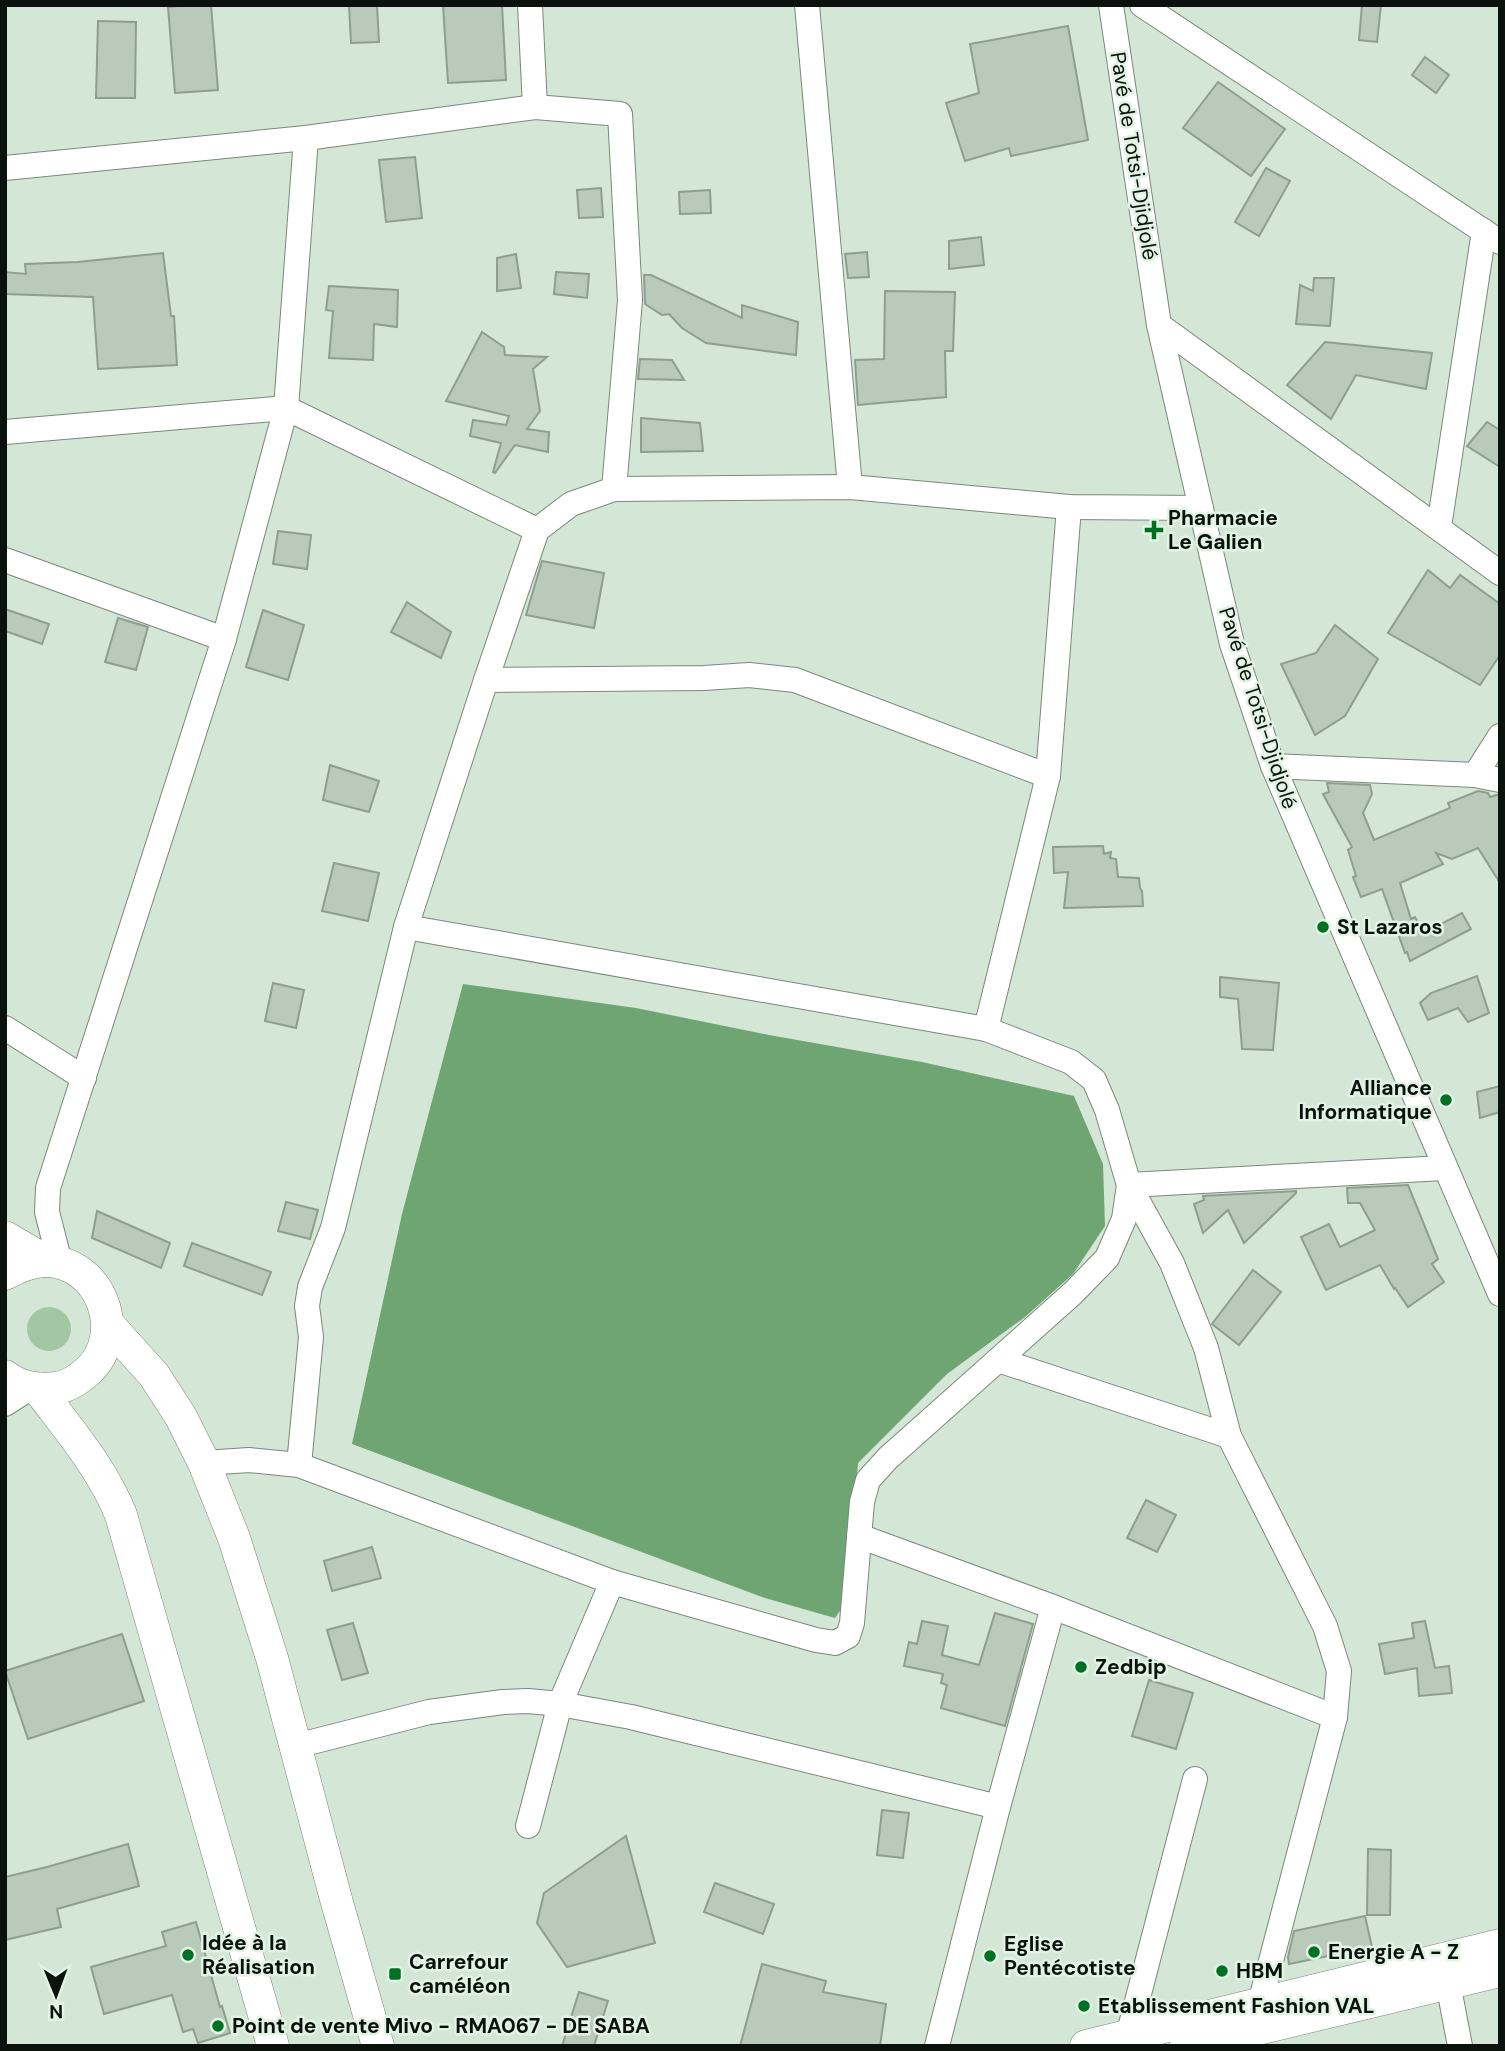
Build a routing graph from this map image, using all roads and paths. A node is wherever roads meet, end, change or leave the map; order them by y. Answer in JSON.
{"nodes":[{"id":1,"x":530,"y":5,"type":"edge"},
{"id":2,"x":807,"y":5,"type":"edge"},
{"id":3,"x":1111,"y":5,"type":"edge"},
{"id":4,"x":1142,"y":5,"type":"edge"},
{"id":5,"x":535,"y":107,"type":"junction"},
{"id":6,"x":306,"y":138,"type":"junction"},
{"id":7,"x":5,"y":168,"type":"edge"},
{"id":8,"x":1492,"y":237,"type":"edge"},
{"id":9,"x":1159,"y":325,"type":"junction"},
{"id":10,"x":286,"y":408,"type":"junction"},
{"id":11,"x":5,"y":432,"type":"edge"},
{"id":12,"x":850,"y":487,"type":"junction"},
{"id":13,"x":614,"y":489,"type":"junction"},
{"id":14,"x":1069,"y":507,"type":"junction"},
{"id":15,"x":1201,"y":508,"type":"junction"},
{"id":16,"x":1439,"y":527,"type":"junction"},
{"id":17,"x":537,"y":530,"type":"junction"},
{"id":18,"x":5,"y":560,"type":"edge"},
{"id":19,"x":1500,"y":573,"type":"edge"},
{"id":20,"x":224,"y":639,"type":"junction"},
{"id":21,"x":486,"y":680,"type":"junction"},
{"id":22,"x":1500,"y":736,"type":"edge"},
{"id":23,"x":1273,"y":766,"type":"junction"},
{"id":24,"x":1475,"y":775,"type":"junction"},
{"id":25,"x":1048,"y":776,"type":"junction"},
{"id":26,"x":1500,"y":780,"type":"edge"},
{"id":27,"x":406,"y":927,"type":"junction"},
{"id":28,"x":5,"y":1028,"type":"edge"},
{"id":29,"x":986,"y":1029,"type":"junction"},
{"id":30,"x":84,"y":1078,"type":"junction"},
{"id":31,"x":1444,"y":1168,"type":"junction"},
{"id":32,"x":1129,"y":1185,"type":"junction"},
{"id":33,"x":5,"y":1237,"type":"edge"},
{"id":34,"x":53,"y":1262,"type":"junction"},
{"id":35,"x":5,"y":1274,"type":"edge"},
{"id":36,"x":1500,"y":1294,"type":"edge"},
{"id":37,"x":108,"y":1324,"type":"junction"},
{"id":38,"x":998,"y":1360,"type":"junction"},
{"id":39,"x":20,"y":1390,"type":"edge"},
{"id":40,"x":1229,"y":1436,"type":"junction"},
{"id":41,"x":204,"y":1463,"type":"junction"},
{"id":42,"x":299,"y":1465,"type":"junction"},
{"id":43,"x":859,"y":1535,"type":"junction"},
{"id":44,"x":612,"y":1582,"type":"junction"},
{"id":45,"x":1053,"y":1607,"type":"junction"},
{"id":46,"x":560,"y":1704,"type":"junction"},
{"id":47,"x":1335,"y":1717,"type":"junction"},
{"id":48,"x":296,"y":1746,"type":"junction"},
{"id":49,"x":1195,"y":1779,"type":"dead end"},
{"id":50,"x":998,"y":1807,"type":"junction"},
{"id":51,"x":527,"y":1826,"type":"dead end"},
{"id":52,"x":1500,"y":1945,"type":"edge"},
{"id":53,"x":1500,"y":1971,"type":"edge"},
{"id":54,"x":1448,"y":1983,"type":"junction"},
{"id":55,"x":1260,"y":2003,"type":"junction"},
{"id":56,"x":1128,"y":2036,"type":"junction"},
{"id":57,"x":273,"y":2046,"type":"edge"},
{"id":58,"x":379,"y":2046,"type":"edge"},
{"id":59,"x":937,"y":2046,"type":"edge"},
{"id":60,"x":1086,"y":2046,"type":"edge"},
{"id":61,"x":1186,"y":2046,"type":"edge"},
{"id":62,"x":1460,"y":2046,"type":"edge"}],
"edges":[{"from":1,"to":5,"type":"street"},
{"from":2,"to":12,"type":"street"},
{"from":3,"to":9,"type":"street","name":"Pavé de Totsi-Djidjolé"},
{"from":4,"to":8,"type":"street"},
{"from":5,"to":6,"type":"street"},
{"from":5,"to":13,"type":"street"},
{"from":6,"to":7,"type":"street"},
{"from":6,"to":10,"type":"street"},
{"from":8,"to":16,"type":"street"},
{"from":9,"to":15,"type":"street","name":"Pavé de Totsi-Djidjolé"},
{"from":9,"to":16,"type":"street"},
{"from":10,"to":11,"type":"street"},
{"from":10,"to":17,"type":"street"},
{"from":10,"to":20,"type":"street"},
{"from":12,"to":13,"type":"street"},
{"from":12,"to":14,"type":"street"},
{"from":13,"to":17,"type":"street"},
{"from":14,"to":15,"type":"street"},
{"from":14,"to":25,"type":"street"},
{"from":15,"to":23,"type":"street","name":"Pavé de Totsi-Djidjolé"},
{"from":16,"to":19,"type":"street"},
{"from":17,"to":21,"type":"street"},
{"from":18,"to":20,"type":"street"},
{"from":20,"to":30,"type":"street"},
{"from":21,"to":25,"type":"street"},
{"from":21,"to":27,"type":"street"},
{"from":22,"to":24,"type":"street"},
{"from":23,"to":24,"type":"street"},
{"from":23,"to":31,"type":"street","name":"Pavé de Totsi-Djidjolé"},
{"from":24,"to":26,"type":"street"},
{"from":25,"to":29,"type":"street"},
{"from":27,"to":29,"type":"street"},
{"from":27,"to":42,"type":"street"},
{"from":28,"to":30,"type":"street"},
{"from":29,"to":32,"type":"street"},
{"from":30,"to":34,"type":"street"},
{"from":31,"to":32,"type":"street"},
{"from":31,"to":36,"type":"street","name":"Pavé de Totsi-Djidjolé"},
{"from":32,"to":38,"type":"street"},
{"from":32,"to":40,"type":"street"},
{"from":33,"to":34,"type":"main road"},
{"from":34,"to":35,"type":"main road"},
{"from":34,"to":37,"type":"main road"},
{"from":37,"to":39,"type":"main road"},
{"from":37,"to":41,"type":"main road"},
{"from":38,"to":40,"type":"street"},
{"from":38,"to":43,"type":"street"},
{"from":39,"to":57,"type":"main road"},
{"from":40,"to":47,"type":"street"},
{"from":41,"to":42,"type":"street"},
{"from":41,"to":48,"type":"main road"},
{"from":42,"to":44,"type":"street"},
{"from":43,"to":44,"type":"street"},
{"from":43,"to":45,"type":"street"},
{"from":44,"to":46,"type":"street"},
{"from":45,"to":47,"type":"street"},
{"from":45,"to":50,"type":"street"},
{"from":46,"to":48,"type":"street"},
{"from":46,"to":50,"type":"street"},
{"from":46,"to":51,"type":"street"},
{"from":47,"to":55,"type":"street"},
{"from":48,"to":58,"type":"main road"},
{"from":49,"to":56,"type":"street"},
{"from":50,"to":59,"type":"street"},
{"from":52,"to":55,"type":"main road"},
{"from":53,"to":54,"type":"main road"},
{"from":54,"to":61,"type":"main road"},
{"from":54,"to":62,"type":"street"},
{"from":55,"to":56,"type":"main road"},
{"from":56,"to":60,"type":"main road"}]}
